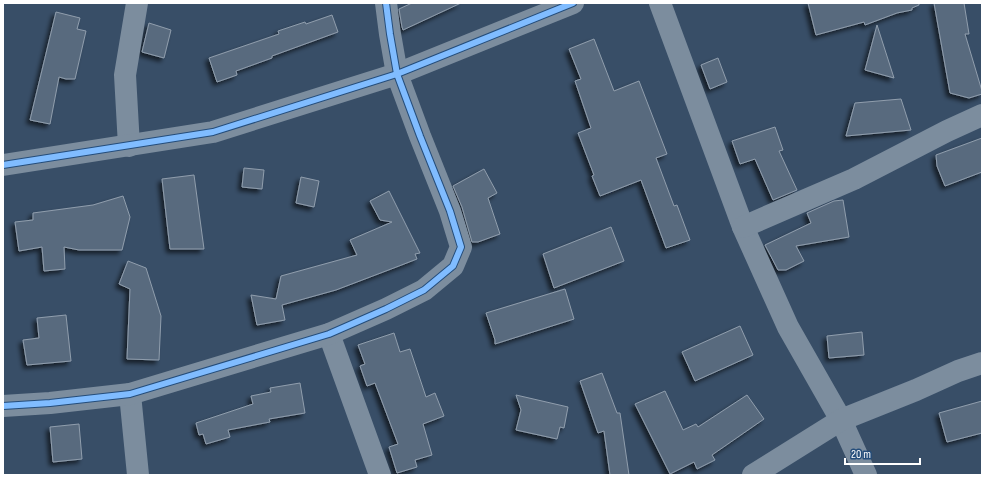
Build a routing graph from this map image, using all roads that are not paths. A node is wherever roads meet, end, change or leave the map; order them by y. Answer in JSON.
{"nodes":[{"id":1,"x":136,"y":3,"type":"edge"},
{"id":2,"x":386,"y":3,"type":"edge"},
{"id":3,"x":572,"y":3,"type":"edge"},
{"id":4,"x":660,"y":3,"type":"edge"},
{"id":5,"x":397,"y":74,"type":"junction"},
{"id":6,"x":982,"y":115,"type":"edge"},
{"id":7,"x":130,"y":146,"type":"junction"},
{"id":8,"x":3,"y":165,"type":"edge"},
{"id":9,"x":743,"y":227,"type":"junction"},
{"id":10,"x":329,"y":334,"type":"junction"},
{"id":11,"x":982,"y":363,"type":"edge"},
{"id":12,"x":130,"y":394,"type":"junction"},
{"id":13,"x":3,"y":406,"type":"edge"},
{"id":14,"x":841,"y":420,"type":"junction"},
{"id":15,"x":138,"y":475,"type":"edge"},
{"id":16,"x":380,"y":475,"type":"edge"},
{"id":17,"x":753,"y":475,"type":"edge"},
{"id":18,"x":866,"y":475,"type":"edge"}],
"edges":[{"from":1,"to":7,"type":"street"},
{"from":2,"to":5,"type":"street"},
{"from":3,"to":5,"type":"street"},
{"from":4,"to":9,"type":"street"},
{"from":5,"to":7,"type":"street"},
{"from":5,"to":10,"type":"street"},
{"from":6,"to":9,"type":"street"},
{"from":7,"to":8,"type":"street"},
{"from":9,"to":14,"type":"street"},
{"from":10,"to":12,"type":"street"},
{"from":10,"to":16,"type":"street"},
{"from":11,"to":14,"type":"street"},
{"from":12,"to":13,"type":"street"},
{"from":12,"to":15,"type":"street"},
{"from":14,"to":17,"type":"street"},
{"from":14,"to":18,"type":"street"}]}
